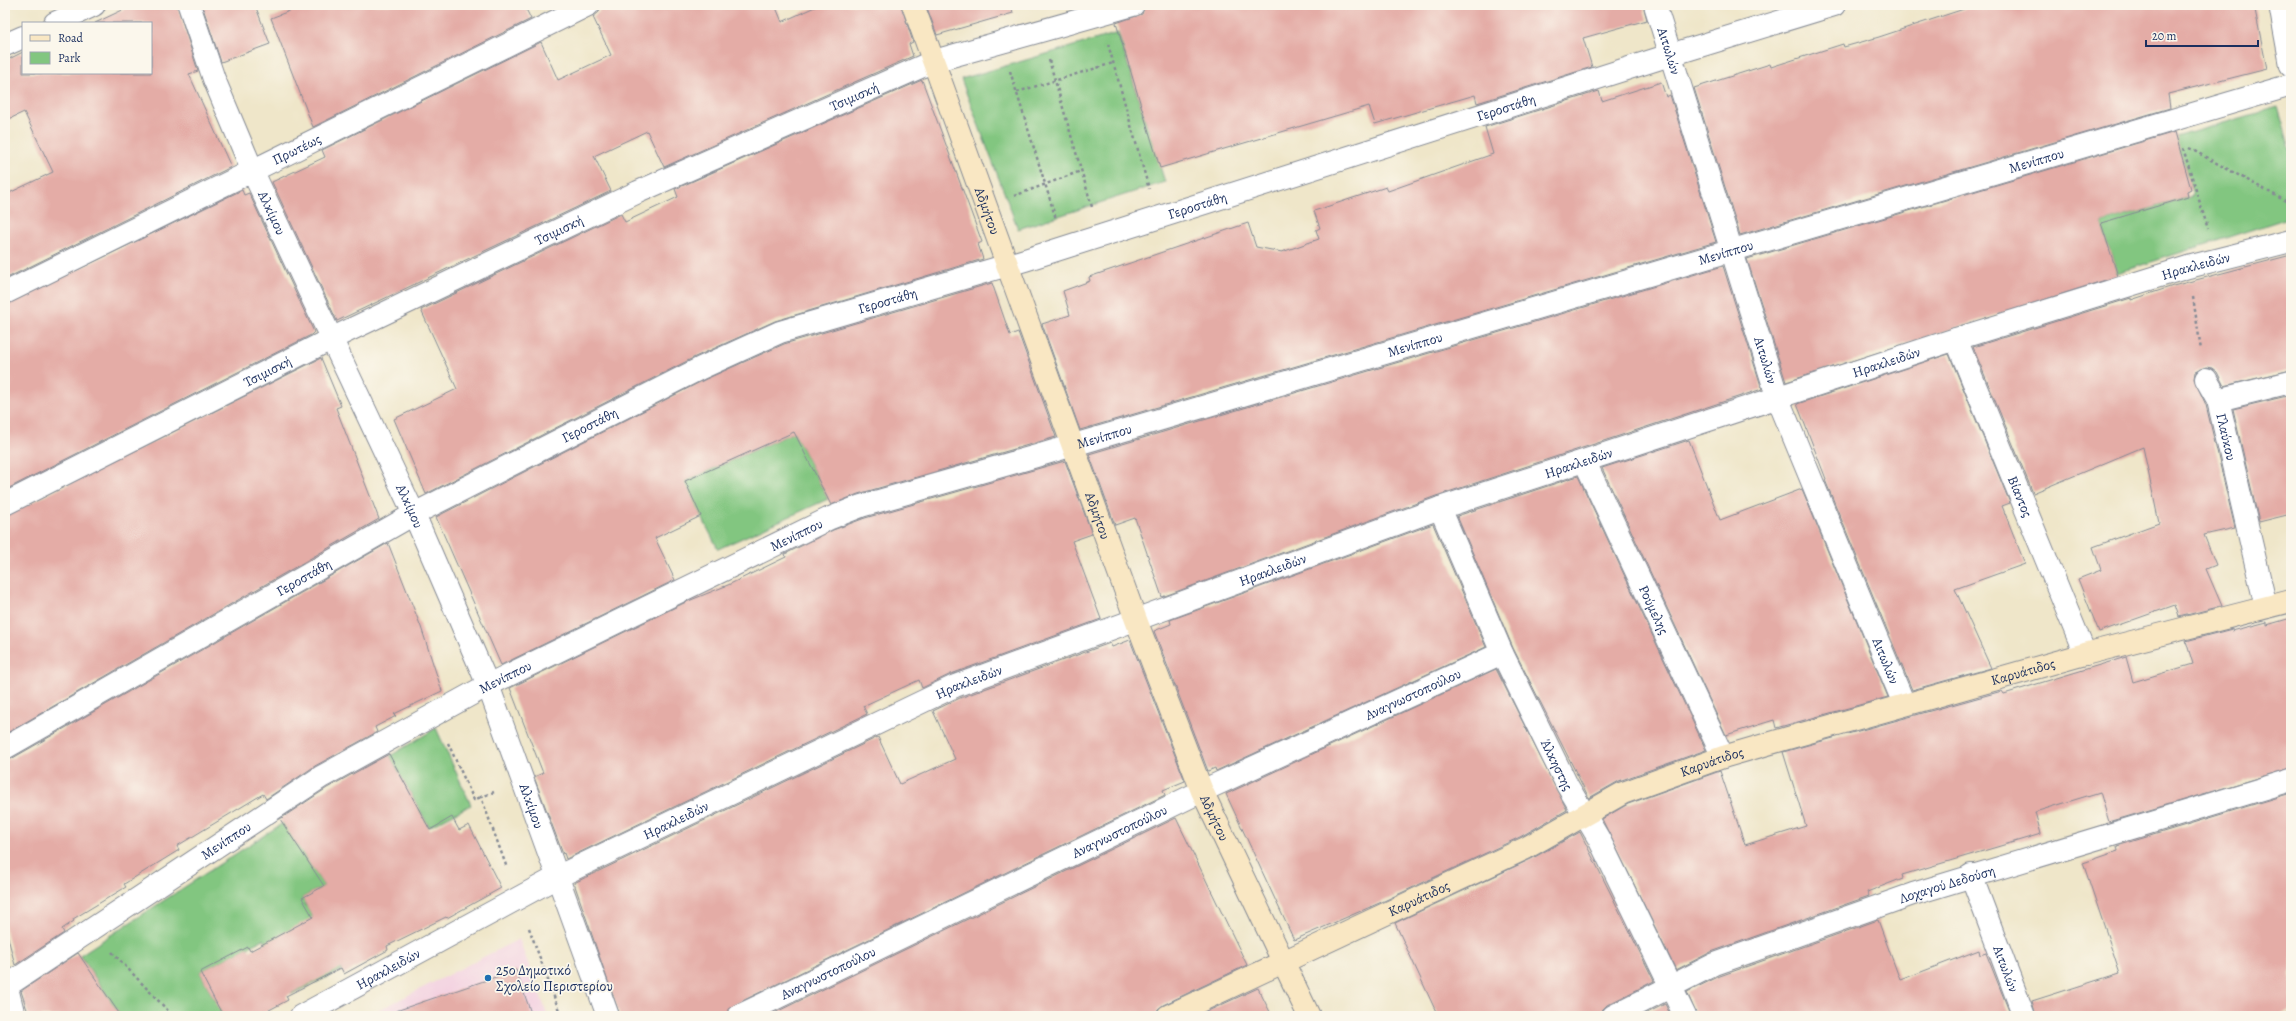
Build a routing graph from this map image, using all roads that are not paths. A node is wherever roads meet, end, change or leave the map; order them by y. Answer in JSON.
{"nodes":[{"id":1,"x":94,"y":5,"type":"edge"},
{"id":2,"x":188,"y":5,"type":"edge"},
{"id":3,"x":588,"y":5,"type":"edge"},
{"id":4,"x":913,"y":5,"type":"edge"},
{"id":5,"x":1133,"y":5,"type":"edge"},
{"id":6,"x":1655,"y":5,"type":"edge"},
{"id":7,"x":1834,"y":5,"type":"edge"},
{"id":8,"x":2280,"y":5,"type":"edge"},
{"id":9,"x":56,"y":22,"type":"edge"},
{"id":10,"x":22,"y":37,"type":"edge"},
{"id":11,"x":5,"y":45,"type":"edge"},
{"id":12,"x":1670,"y":54,"type":"junction"},
{"id":13,"x":934,"y":61,"type":"junction"},
{"id":14,"x":2291,"y":65,"type":"edge"},
{"id":15,"x":2291,"y":85,"type":"edge"},
{"id":16,"x":253,"y":172,"type":"junction"},
{"id":17,"x":2291,"y":242,"type":"edge"},
{"id":18,"x":1730,"y":249,"type":"junction"},
{"id":19,"x":1008,"y":265,"type":"junction"},
{"id":20,"x":5,"y":293,"type":"edge"},
{"id":21,"x":333,"y":338,"type":"junction"},
{"id":22,"x":1956,"y":339,"type":"junction"},
{"id":23,"x":2206,"y":379,"type":"road end"},
{"id":24,"x":2291,"y":382,"type":"edge"},
{"id":25,"x":1778,"y":399,"type":"junction"},
{"id":26,"x":2218,"y":400,"type":"junction"},
{"id":27,"x":1073,"y":445,"type":"junction"},
{"id":28,"x":1585,"y":462,"type":"junction"},
{"id":29,"x":5,"y":504,"type":"edge"},
{"id":30,"x":1440,"y":508,"type":"junction"},
{"id":31,"x":414,"y":514,"type":"junction"},
{"id":32,"x":2291,"y":601,"type":"edge"},
{"id":33,"x":2266,"y":607,"type":"junction"},
{"id":34,"x":1136,"y":620,"type":"junction"},
{"id":35,"x":1502,"y":653,"type":"junction"},
{"id":36,"x":2085,"y":654,"type":"junction"},
{"id":37,"x":488,"y":685,"type":"junction"},
{"id":38,"x":1904,"y":704,"type":"junction"},
{"id":39,"x":5,"y":748,"type":"edge"},
{"id":40,"x":1723,"y":757,"type":"junction"},
{"id":41,"x":2291,"y":780,"type":"edge"},
{"id":42,"x":1202,"y":791,"type":"junction"},
{"id":43,"x":1584,"y":814,"type":"junction"},
{"id":44,"x":1971,"y":875,"type":"junction"},
{"id":45,"x":559,"y":876,"type":"junction"},
{"id":46,"x":1283,"y":963,"type":"junction"},
{"id":47,"x":6,"y":985,"type":"edge"},
{"id":48,"x":1672,"y":987,"type":"junction"},
{"id":49,"x":14,"y":1016,"type":"edge"},
{"id":50,"x":301,"y":1016,"type":"edge"},
{"id":51,"x":608,"y":1016,"type":"edge"},
{"id":52,"x":739,"y":1016,"type":"edge"},
{"id":53,"x":1168,"y":1016,"type":"edge"},
{"id":54,"x":1309,"y":1016,"type":"edge"},
{"id":55,"x":1613,"y":1016,"type":"edge"},
{"id":56,"x":1685,"y":1016,"type":"edge"},
{"id":57,"x":2024,"y":1016,"type":"edge"}],
"edges":[{"from":1,"to":9,"type":"street"},
{"from":2,"to":16,"type":"street","name":"Αλκίμου"},
{"from":3,"to":16,"type":"street","name":"Πρωτέως"},
{"from":4,"to":13,"type":"street","name":"Αδμήτου"},
{"from":5,"to":13,"type":"street","name":"Τσιμισκή"},
{"from":6,"to":12,"type":"street","name":"Αιτωλών"},
{"from":7,"to":12,"type":"street","name":"Γεροστάθη"},
{"from":8,"to":14,"type":"street"},
{"from":10,"to":11,"type":"street"},
{"from":12,"to":18,"type":"street","name":"Αιτωλών"},
{"from":12,"to":19,"type":"street","name":"Γεροστάθη"},
{"from":13,"to":19,"type":"street","name":"Αδμήτου"},
{"from":13,"to":21,"type":"street","name":"Τσιμισκή"},
{"from":15,"to":18,"type":"street","name":"Μενίππου"},
{"from":16,"to":20,"type":"street","name":"Πρωτέως"},
{"from":16,"to":21,"type":"street","name":"Αλκίμου"},
{"from":17,"to":22,"type":"street","name":"Ηρακλειδών"},
{"from":18,"to":25,"type":"street","name":"Αιτωλών"},
{"from":18,"to":27,"type":"street","name":"Μενίππου"},
{"from":19,"to":27,"type":"street","name":"Αδμήτου"},
{"from":19,"to":31,"type":"street","name":"Γεροστάθη"},
{"from":21,"to":29,"type":"street","name":"Τσιμισκή"},
{"from":21,"to":31,"type":"street","name":"Αλκίμου"},
{"from":22,"to":25,"type":"street","name":"Ηρακλειδών"},
{"from":22,"to":36,"type":"street","name":"Βίαντος"},
{"from":23,"to":26,"type":"street","name":"Γλαύκου"},
{"from":24,"to":26,"type":"street"},
{"from":25,"to":28,"type":"street","name":"Ηρακλειδών"},
{"from":25,"to":38,"type":"street","name":"Αιτωλών"},
{"from":26,"to":33,"type":"street","name":"Γλαύκου"},
{"from":27,"to":34,"type":"street","name":"Αδμήτου"},
{"from":27,"to":37,"type":"street","name":"Μενίππου"},
{"from":28,"to":30,"type":"street","name":"Ηρακλειδών"},
{"from":28,"to":40,"type":"street","name":"Ρούμελης"},
{"from":30,"to":34,"type":"street","name":"Ηρακλειδών"},
{"from":30,"to":35,"type":"street","name":"Άλκηστης"},
{"from":31,"to":37,"type":"street","name":"Αλκίμου"},
{"from":31,"to":39,"type":"street","name":"Γεροστάθη"},
{"from":32,"to":33,"type":"street","name":"Καρυάτιδος"},
{"from":33,"to":36,"type":"street","name":"Καρυάτιδος"},
{"from":34,"to":42,"type":"street","name":"Αδμήτου"},
{"from":34,"to":45,"type":"street","name":"Ηρακλειδών"},
{"from":35,"to":42,"type":"street","name":"Αναγνωστοπούλου"},
{"from":35,"to":43,"type":"street","name":"Άλκηστης"},
{"from":36,"to":38,"type":"street","name":"Καρυάτιδος"},
{"from":37,"to":45,"type":"street","name":"Αλκίμου"},
{"from":37,"to":47,"type":"street","name":"Μενίππου"},
{"from":38,"to":40,"type":"street","name":"Καρυάτιδος"},
{"from":40,"to":43,"type":"street","name":"Καρυάτιδος"},
{"from":41,"to":44,"type":"street","name":"Λοχαγού Δεδούση"},
{"from":42,"to":46,"type":"street","name":"Αδμήτου"},
{"from":42,"to":52,"type":"street","name":"Αναγνωστοπούλου"},
{"from":43,"to":46,"type":"street","name":"Καρυάτιδος"},
{"from":43,"to":48,"type":"street","name":"Άλκηστης"},
{"from":44,"to":48,"type":"street","name":"Λοχαγού Δεδούση"},
{"from":44,"to":57,"type":"street","name":"Αιτωλών"},
{"from":45,"to":50,"type":"street","name":"Ηρακλειδών"},
{"from":45,"to":51,"type":"street","name":"Αλκίμου"},
{"from":46,"to":53,"type":"street","name":"Καρυάτιδος"},
{"from":46,"to":54,"type":"street","name":"Αδμήτου"},
{"from":47,"to":49,"type":"street"},
{"from":48,"to":55,"type":"street","name":"Λοχαγού Δεδούση"},
{"from":48,"to":56,"type":"street","name":"Άλκηστης"}]}
